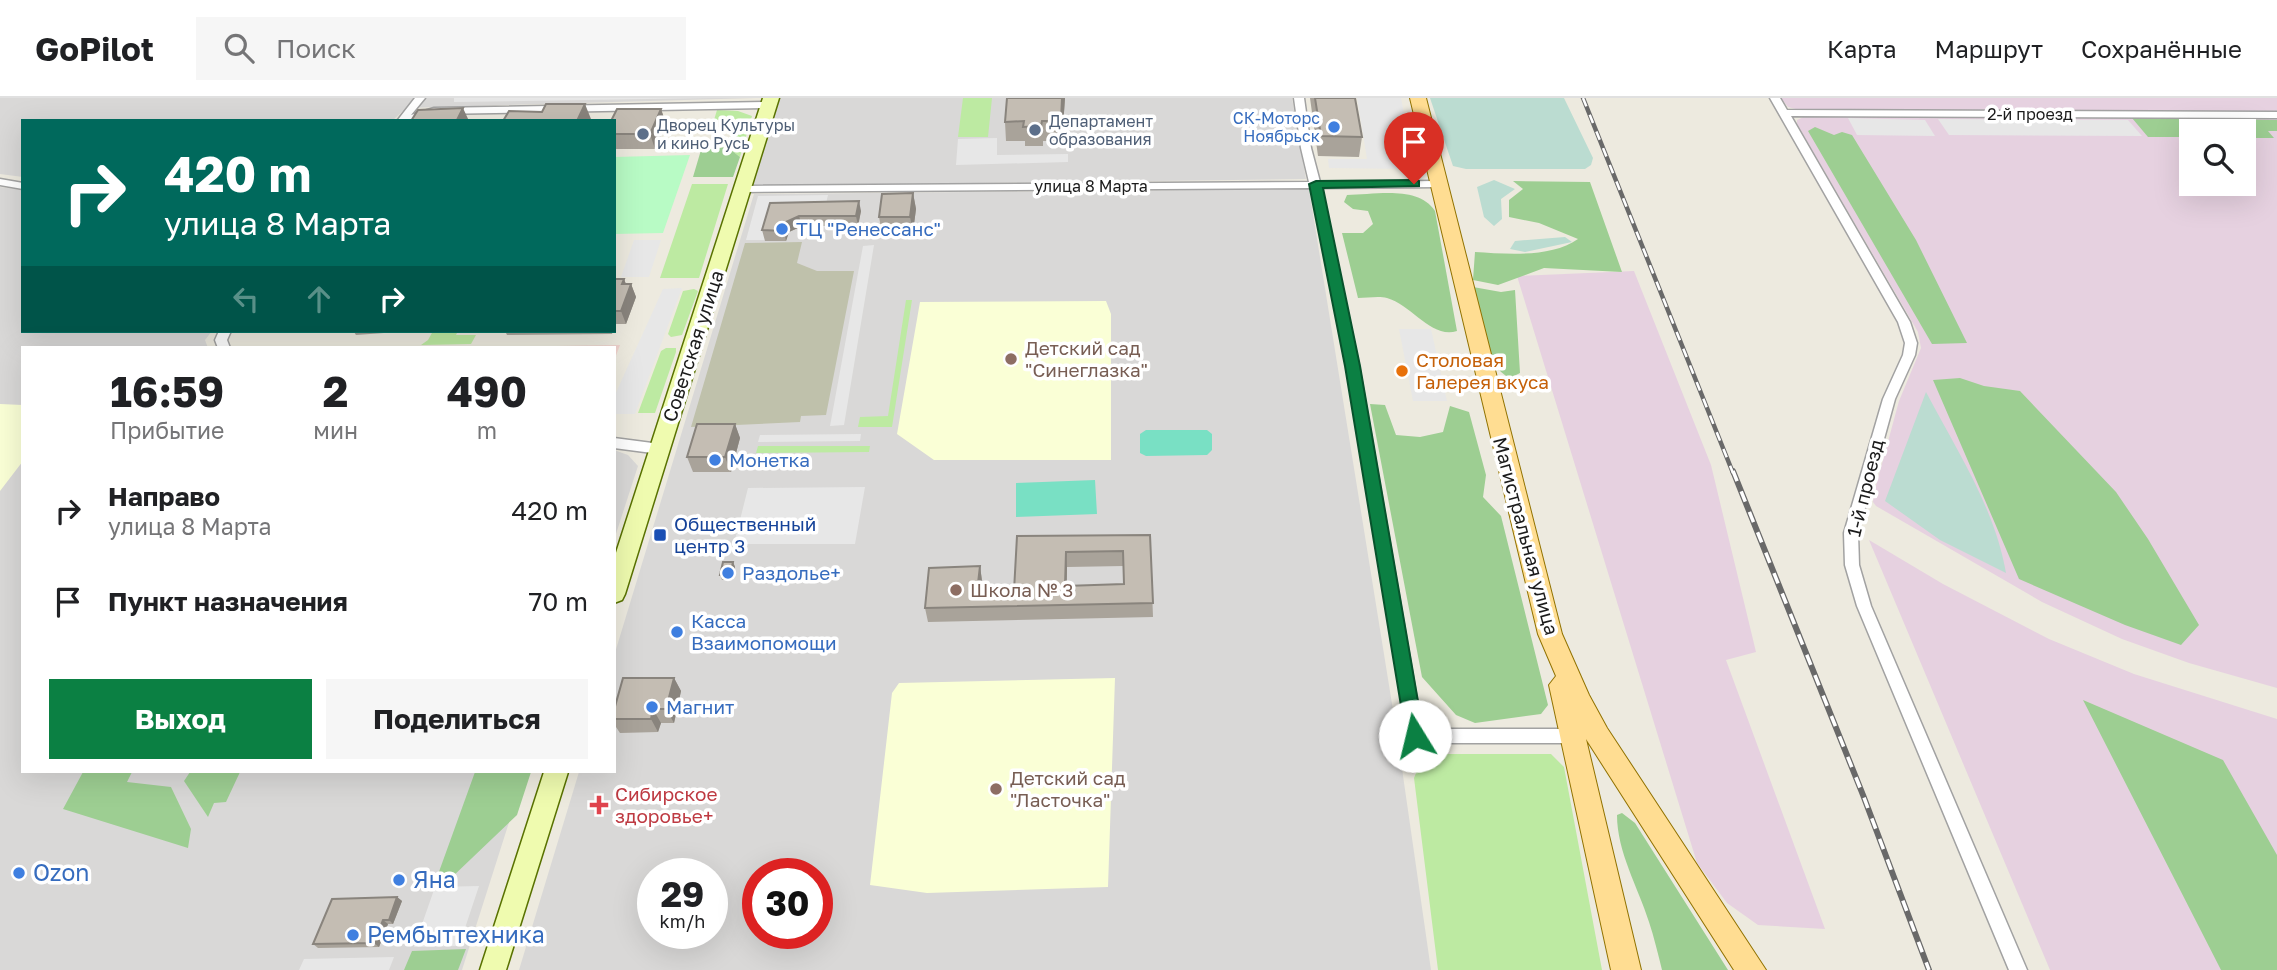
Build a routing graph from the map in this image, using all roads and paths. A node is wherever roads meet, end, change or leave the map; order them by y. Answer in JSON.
{"nodes":[{"id":1,"x":420,"y":98,"type":"edge"},
{"id":2,"x":1299,"y":98,"type":"edge"},
{"id":3,"x":1418,"y":98,"type":"edge"},
{"id":4,"x":1775,"y":98,"type":"edge"},
{"id":5,"x":770,"y":102,"type":"edge"},
{"id":6,"x":1783,"y":113,"type":"junction"},
{"id":7,"x":2277,"y":115,"type":"edge"},
{"id":8,"x":403,"y":119,"type":"edge"},
{"id":9,"x":408,"y":119,"type":"edge"},
{"id":10,"x":0,"y":182,"type":"edge"},
{"id":11,"x":1316,"y":184,"type":"junction"},
{"id":12,"x":1439,"y":184,"type":"junction"},
{"id":13,"x":21,"y":186,"type":"edge"},
{"id":14,"x":743,"y":189,"type":"junction"},
{"id":15,"x":616,"y":443,"type":"edge"},
{"id":16,"x":660,"y":449,"type":"junction"},
{"id":17,"x":616,"y":588,"type":"edge"},
{"id":18,"x":1550,"y":634,"type":"junction"},
{"id":19,"x":1573,"y":737,"type":"junction"},
{"id":20,"x":556,"y":773,"type":"edge"},
{"id":21,"x":493,"y":970,"type":"edge"},
{"id":22,"x":1626,"y":970,"type":"edge"},
{"id":23,"x":1751,"y":970,"type":"edge"},
{"id":24,"x":2018,"y":970,"type":"edge"}],
"edges":[{"from":1,"to":8,"type":"street"},
{"from":2,"to":11,"type":"street"},
{"from":3,"to":12,"type":"main road","name":"Магистральная улица"},
{"from":4,"to":6,"type":"street","name":"1-й проезд"},
{"from":5,"to":9,"type":"street"},
{"from":5,"to":14,"type":"main road","name":"Советская улица"},
{"from":6,"to":7,"type":"street","name":"2-й проезд"},
{"from":6,"to":24,"type":"street","name":"1-й проезд"},
{"from":10,"to":13,"type":"street"},
{"from":11,"to":12,"type":"street","name":"улица 8 Марта"},
{"from":11,"to":14,"type":"street","name":"улица 8 Марта"},
{"from":11,"to":19,"type":"street"},
{"from":12,"to":18,"type":"main road","name":"Магистральная улица"},
{"from":14,"to":16,"type":"main road","name":"Советская улица"},
{"from":15,"to":16,"type":"street"},
{"from":16,"to":17,"type":"main road","name":"Советская улица"},
{"from":18,"to":19,"type":"main road"},
{"from":18,"to":23,"type":"main road","name":"Магистральная улица"},
{"from":19,"to":22,"type":"main road"},
{"from":20,"to":21,"type":"main road"}]}
